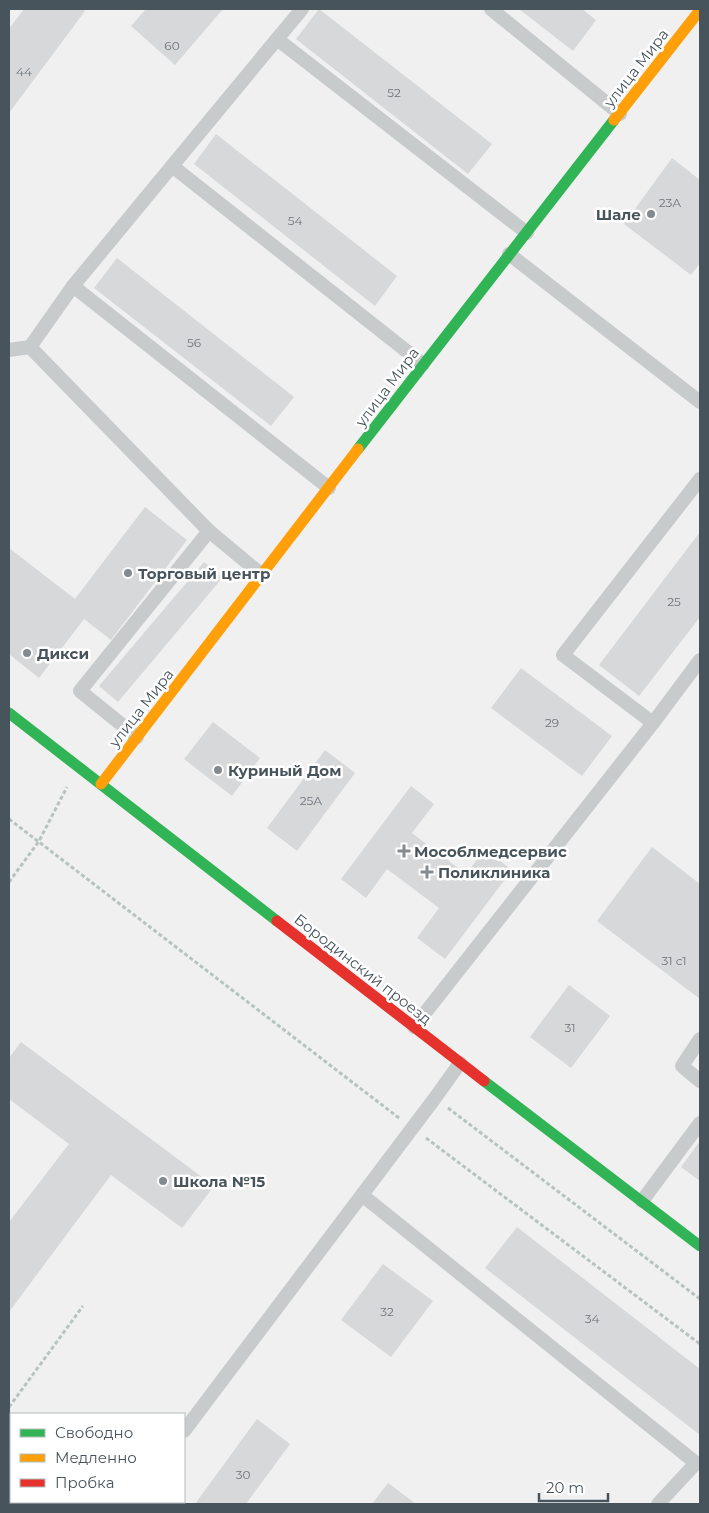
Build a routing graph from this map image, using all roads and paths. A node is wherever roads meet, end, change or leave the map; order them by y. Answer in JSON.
{"nodes":[{"id":1,"x":302,"y":9,"type":"edge"},
{"id":2,"x":492,"y":9,"type":"edge"},
{"id":3,"x":700,"y":10,"type":"edge"},
{"id":4,"x":277,"y":39,"type":"junction"},
{"id":5,"x":620,"y":114,"type":"junction"},
{"id":6,"x":172,"y":166,"type":"junction"},
{"id":7,"x":527,"y":233,"type":"junction"},
{"id":8,"x":509,"y":254,"type":"junction"},
{"id":9,"x":73,"y":286,"type":"junction"},
{"id":10,"x":30,"y":347,"type":"junction"},
{"id":11,"x":9,"y":350,"type":"edge"},
{"id":12,"x":423,"y":364,"type":"junction"},
{"id":13,"x":700,"y":402,"type":"edge"},
{"id":14,"x":700,"y":479,"type":"edge"},
{"id":15,"x":329,"y":488,"type":"junction"},
{"id":16,"x":209,"y":531,"type":"junction"},
{"id":17,"x":262,"y":575,"type":"junction"},
{"id":18,"x":700,"y":660,"type":"edge"},
{"id":19,"x":9,"y":713,"type":"edge"},
{"id":20,"x":653,"y":723,"type":"junction"},
{"id":21,"x":137,"y":738,"type":"junction"},
{"id":22,"x":80,"y":768,"type":"junction"},
{"id":23,"x":101,"y":784,"type":"junction"},
{"id":24,"x":9,"y":819,"type":"edge"},
{"id":25,"x":39,"y":841,"type":"junction"},
{"id":26,"x":9,"y":882,"type":"edge"},
{"id":27,"x":414,"y":1027,"type":"junction"},
{"id":28,"x":700,"y":1039,"type":"edge"},
{"id":29,"x":460,"y":1062,"type":"junction"},
{"id":30,"x":700,"y":1081,"type":"edge"},
{"id":31,"x":436,"y":1098,"type":"junction"},
{"id":32,"x":700,"y":1123,"type":"edge"},
{"id":33,"x":412,"y":1128,"type":"junction"},
{"id":34,"x":362,"y":1195,"type":"junction"},
{"id":35,"x":642,"y":1201,"type":"junction"},
{"id":36,"x":700,"y":1246,"type":"edge"},
{"id":37,"x":700,"y":1299,"type":"edge"},
{"id":38,"x":83,"y":1306,"type":"dead end"},
{"id":39,"x":700,"y":1344,"type":"edge"},
{"id":40,"x":9,"y":1407,"type":"edge"},
{"id":41,"x":185,"y":1430,"type":"edge"},
{"id":42,"x":658,"y":1504,"type":"edge"}],
"edges":[{"from":1,"to":4,"type":"lane"},
{"from":2,"to":5,"type":"lane"},
{"from":3,"to":5,"type":"street","name":"улица Мира"},
{"from":4,"to":6,"type":"lane"},
{"from":4,"to":7,"type":"lane"},
{"from":5,"to":7,"type":"street","name":"улица Мира"},
{"from":6,"to":9,"type":"lane"},
{"from":6,"to":12,"type":"lane"},
{"from":7,"to":8,"type":"street","name":"улица Мира"},
{"from":8,"to":12,"type":"street","name":"улица Мира"},
{"from":8,"to":13,"type":"lane"},
{"from":9,"to":10,"type":"lane"},
{"from":9,"to":15,"type":"lane"},
{"from":10,"to":11,"type":"lane"},
{"from":10,"to":16,"type":"lane"},
{"from":12,"to":15,"type":"street","name":"улица Мира"},
{"from":14,"to":20,"type":"lane"},
{"from":15,"to":17,"type":"street","name":"улица Мира"},
{"from":16,"to":17,"type":"lane"},
{"from":16,"to":21,"type":"lane"},
{"from":17,"to":21,"type":"street","name":"улица Мира"},
{"from":18,"to":20,"type":"lane"},
{"from":19,"to":22,"type":"street","name":"Бородинский проезд"},
{"from":20,"to":27,"type":"lane"},
{"from":21,"to":23,"type":"street","name":"улица Мира"},
{"from":22,"to":23,"type":"street","name":"Бородинский проезд"},
{"from":22,"to":25,"type":"path"},
{"from":23,"to":27,"type":"street","name":"Бородинский проезд"},
{"from":24,"to":25,"type":"path"},
{"from":25,"to":26,"type":"path"},
{"from":25,"to":33,"type":"path"},
{"from":27,"to":29,"type":"street","name":"Бородинский проезд"},
{"from":28,"to":30,"type":"lane"},
{"from":29,"to":31,"type":"lane"},
{"from":29,"to":35,"type":"street","name":"Бородинский проезд"},
{"from":31,"to":33,"type":"lane"},
{"from":31,"to":37,"type":"path"},
{"from":32,"to":35,"type":"lane"},
{"from":33,"to":34,"type":"lane"},
{"from":33,"to":39,"type":"path"},
{"from":34,"to":41,"type":"lane"},
{"from":34,"to":42,"type":"lane"},
{"from":35,"to":36,"type":"street","name":"Бородинский проезд"},
{"from":38,"to":40,"type":"path"}]}
